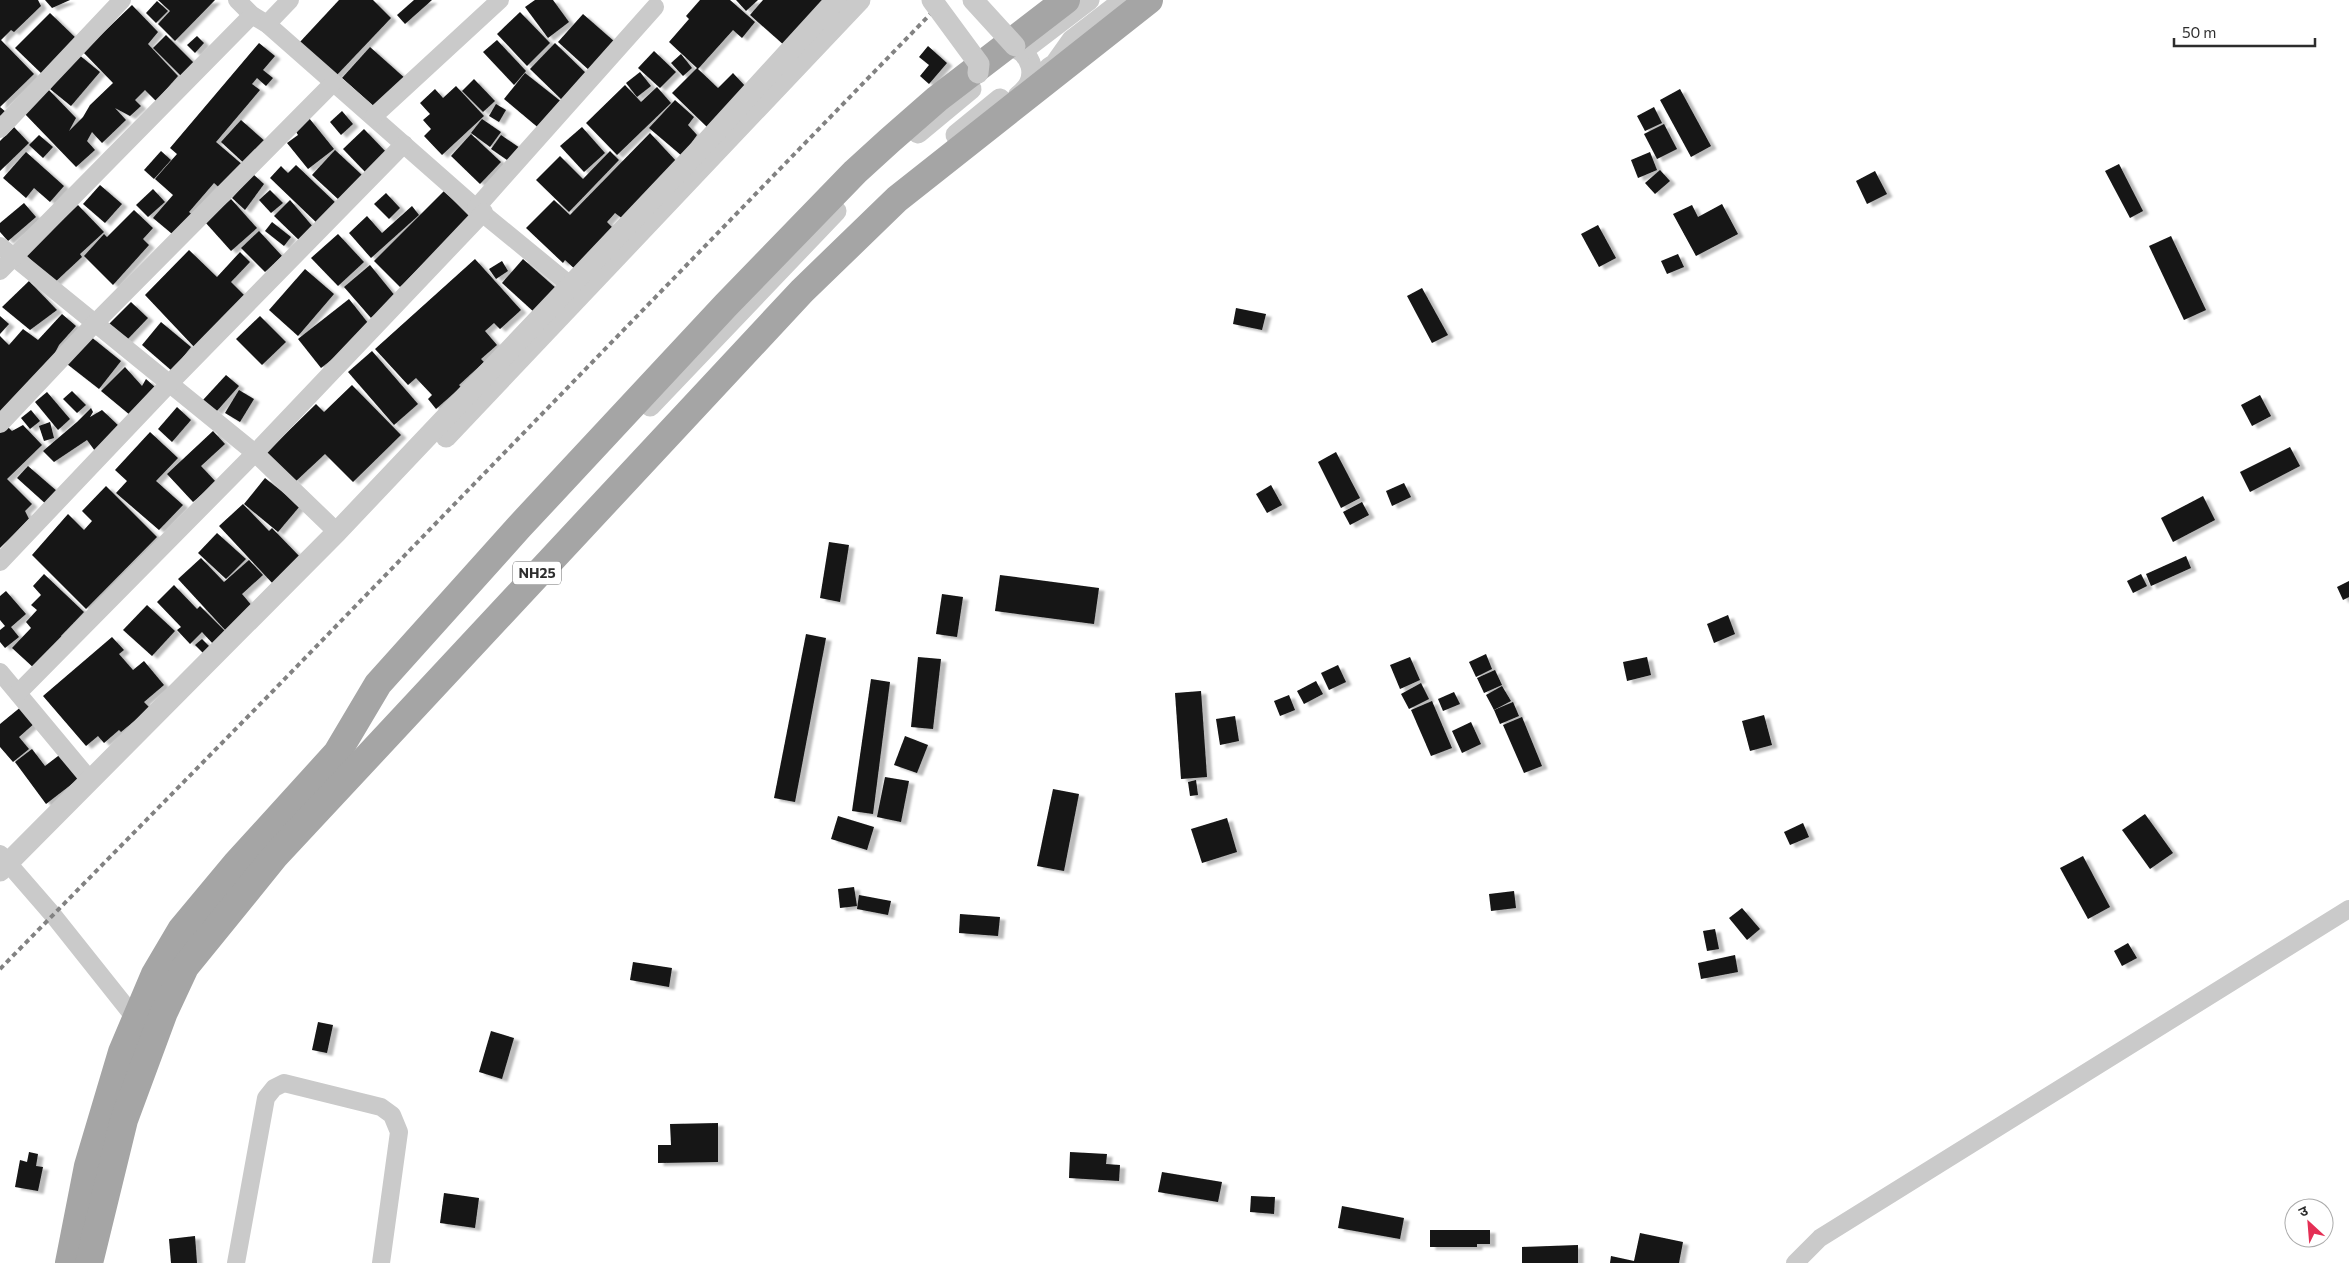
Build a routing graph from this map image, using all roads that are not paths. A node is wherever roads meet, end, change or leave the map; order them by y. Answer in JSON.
{"nodes":[{"id":1,"x":122,"y":0,"type":"edge"},
{"id":2,"x":237,"y":0,"type":"edge"},
{"id":3,"x":290,"y":0,"type":"edge"},
{"id":4,"x":500,"y":0,"type":"edge"},
{"id":5,"x":836,"y":0,"type":"edge"},
{"id":6,"x":860,"y":0,"type":"edge"},
{"id":7,"x":932,"y":0,"type":"edge"},
{"id":8,"x":973,"y":0,"type":"edge"},
{"id":9,"x":1066,"y":0,"type":"edge"},
{"id":10,"x":1089,"y":0,"type":"edge"},
{"id":11,"x":1124,"y":0,"type":"edge"},
{"id":12,"x":1149,"y":0,"type":"edge"},
{"id":13,"x":656,"y":2,"type":"edge"},
{"id":14,"x":252,"y":14,"type":"junction"},
{"id":15,"x":267,"y":24,"type":"junction"},
{"id":16,"x":1019,"y":48,"type":"junction"},
{"id":17,"x":979,"y":73,"type":"junction"},
{"id":18,"x":1031,"y":82,"type":"junction"},
{"id":19,"x":333,"y":83,"type":"junction"},
{"id":20,"x":1000,"y":99,"type":"junction"},
{"id":21,"x":373,"y":117,"type":"junction"},
{"id":22,"x":0,"y":129,"type":"edge"},
{"id":23,"x":404,"y":144,"type":"junction"},
{"id":24,"x":480,"y":210,"type":"junction"},
{"id":25,"x":0,"y":246,"type":"edge"},
{"id":26,"x":14,"y":257,"type":"junction"},
{"id":27,"x":0,"y":270,"type":"edge"},
{"id":28,"x":570,"y":285,"type":"junction"},
{"id":29,"x":96,"y":322,"type":"junction"},
{"id":30,"x":169,"y":384,"type":"junction"},
{"id":31,"x":0,"y":424,"type":"edge"},
{"id":32,"x":255,"y":453,"type":"junction"},
{"id":33,"x":339,"y":538,"type":"junction"},
{"id":34,"x":0,"y":562,"type":"edge"},
{"id":35,"x":0,"y":672,"type":"edge"},
{"id":36,"x":18,"y":693,"type":"junction"},
{"id":37,"x":362,"y":710,"type":"junction"},
{"id":38,"x":392,"y":730,"type":"junction"},
{"id":39,"x":90,"y":780,"type":"junction"},
{"id":40,"x":3,"y":862,"type":"edge"},
{"id":41,"x":2349,"y":909,"type":"edge"},
{"id":42,"x":145,"y":1026,"type":"junction"},
{"id":43,"x":69,"y":1263,"type":"edge"},
{"id":44,"x":89,"y":1263,"type":"edge"},
{"id":45,"x":236,"y":1263,"type":"edge"},
{"id":46,"x":381,"y":1263,"type":"edge"},
{"id":47,"x":1795,"y":1263,"type":"edge"}],
"edges":[{"from":1,"to":22,"type":"street"},
{"from":2,"to":14,"type":"street"},
{"from":3,"to":15,"type":"street"},
{"from":4,"to":21,"type":"street"},
{"from":5,"to":28,"type":"street"},
{"from":6,"to":33,"type":"street"},
{"from":7,"to":17,"type":"street","bridge":true},
{"from":8,"to":16,"type":"street","bridge":true},
{"from":9,"to":37,"type":"main road","number":"NH25"},
{"from":10,"to":16,"type":"street"},
{"from":11,"to":18,"type":"street"},
{"from":12,"to":38,"type":"main road","number":"NH25"},
{"from":13,"to":24,"type":"street"},
{"from":14,"to":15,"type":"street"},
{"from":14,"to":26,"type":"street"},
{"from":15,"to":19,"type":"street"},
{"from":16,"to":17,"type":"street"},
{"from":16,"to":18,"type":"street"},
{"from":17,"to":20,"type":"street"},
{"from":17,"to":37,"type":"street"},
{"from":18,"to":20,"type":"street"},
{"from":19,"to":21,"type":"street"},
{"from":19,"to":29,"type":"street"},
{"from":20,"to":38,"type":"street"},
{"from":21,"to":23,"type":"street"},
{"from":23,"to":24,"type":"street"},
{"from":23,"to":30,"type":"street"},
{"from":24,"to":28,"type":"street"},
{"from":24,"to":32,"type":"street"},
{"from":25,"to":26,"type":"street"},
{"from":26,"to":27,"type":"street"},
{"from":26,"to":29,"type":"street"},
{"from":28,"to":33,"type":"street"},
{"from":29,"to":30,"type":"street"},
{"from":29,"to":31,"type":"street"},
{"from":30,"to":32,"type":"street"},
{"from":30,"to":34,"type":"street"},
{"from":32,"to":33,"type":"street"},
{"from":32,"to":36,"type":"street"},
{"from":33,"to":39,"type":"street"},
{"from":35,"to":36,"type":"street"},
{"from":36,"to":39,"type":"street"},
{"from":37,"to":42,"type":"main road","number":"NH25"},
{"from":38,"to":42,"type":"main road","number":"NH25"},
{"from":39,"to":40,"type":"street"},
{"from":40,"to":42,"type":"street"},
{"from":41,"to":47,"type":"street"},
{"from":42,"to":43,"type":"main road","number":"NH25"},
{"from":42,"to":44,"type":"main road","number":"NH25"},
{"from":45,"to":46,"type":"street"}]}
